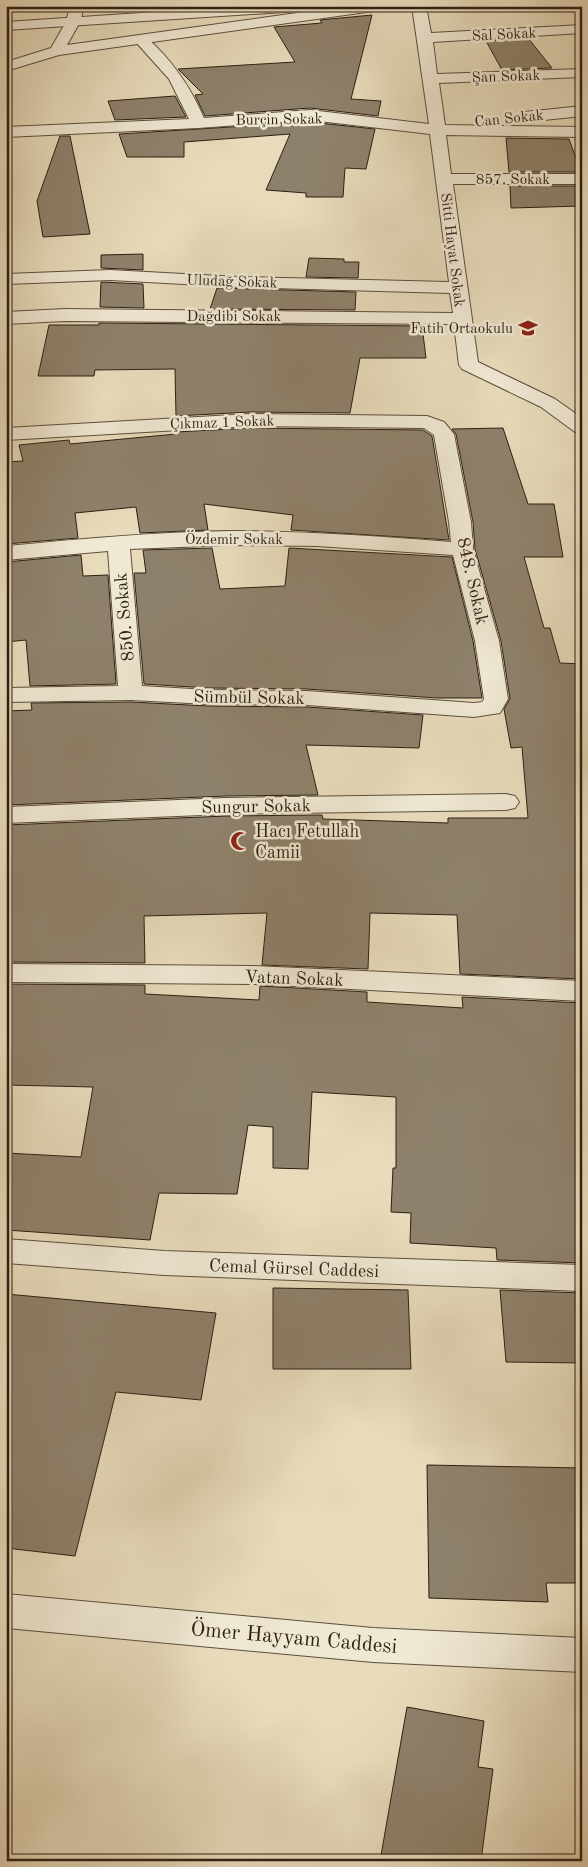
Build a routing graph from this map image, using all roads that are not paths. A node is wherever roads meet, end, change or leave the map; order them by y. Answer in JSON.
{"nodes":[{"id":1,"x":77,"y":6,"type":"edge"},
{"id":2,"x":314,"y":6,"type":"edge"},
{"id":3,"x":381,"y":6,"type":"edge"},
{"id":4,"x":419,"y":6,"type":"edge"},
{"id":5,"x":73,"y":22,"type":"junction"},
{"id":6,"x":6,"y":26,"type":"edge"},
{"id":7,"x":582,"y":29,"type":"edge"},
{"id":8,"x":425,"y":38,"type":"junction"},
{"id":9,"x":142,"y":40,"type":"junction"},
{"id":10,"x":57,"y":51,"type":"junction"},
{"id":11,"x":6,"y":67,"type":"edge"},
{"id":12,"x":582,"y":73,"type":"edge"},
{"id":13,"x":431,"y":79,"type":"junction"},
{"id":14,"x":582,"y":111,"type":"edge"},
{"id":15,"x":198,"y":123,"type":"junction"},
{"id":16,"x":437,"y":128,"type":"junction"},
{"id":17,"x":6,"y":132,"type":"edge"},
{"id":18,"x":582,"y":132,"type":"edge"},
{"id":19,"x":443,"y":179,"type":"junction"},
{"id":20,"x":582,"y":179,"type":"edge"},
{"id":21,"x":6,"y":279,"type":"edge"},
{"id":22,"x":458,"y":288,"type":"junction"},
{"id":23,"x":6,"y":318,"type":"edge"},
{"id":24,"x":462,"y":319,"type":"junction"},
{"id":25,"x":437,"y":426,"type":"joint"},
{"id":26,"x":582,"y":428,"type":"edge"},
{"id":27,"x":6,"y":434,"type":"edge"},
{"id":28,"x":118,"y":542,"type":"junction"},
{"id":29,"x":462,"y":549,"type":"junction"},
{"id":30,"x":6,"y":553,"type":"edge"},
{"id":31,"x":131,"y":693,"type":"junction"},
{"id":32,"x":6,"y":695,"type":"edge"},
{"id":33,"x":491,"y":708,"type":"joint"},
{"id":34,"x":506,"y":802,"type":"dead end"},
{"id":35,"x":6,"y":815,"type":"edge"},
{"id":36,"x":6,"y":973,"type":"edge"},
{"id":37,"x":582,"y":991,"type":"edge"},
{"id":38,"x":6,"y":1251,"type":"edge"},
{"id":39,"x":582,"y":1278,"type":"edge"},
{"id":40,"x":6,"y":1610,"type":"edge"},
{"id":41,"x":582,"y":1655,"type":"edge"}],
"edges":[{"from":1,"to":5,"type":"street"},
{"from":2,"to":5,"type":"street"},
{"from":3,"to":9,"type":"street"},
{"from":4,"to":8,"type":"street","name":"Sitti Hayat Sokak"},
{"from":5,"to":6,"type":"street"},
{"from":5,"to":10,"type":"street"},
{"from":7,"to":8,"type":"street","name":"Sal Sokak"},
{"from":8,"to":13,"type":"street","name":"Sitti Hayat Sokak"},
{"from":9,"to":10,"type":"street"},
{"from":9,"to":15,"type":"street"},
{"from":10,"to":11,"type":"street"},
{"from":12,"to":13,"type":"street","name":"Şan Sokak"},
{"from":13,"to":16,"type":"street","name":"Sitti Hayat Sokak"},
{"from":14,"to":16,"type":"street","name":"Can Sokak"},
{"from":15,"to":16,"type":"street","name":"Burçin Sokak"},
{"from":15,"to":17,"type":"street","name":"Burçin Sokak"},
{"from":16,"to":18,"type":"street","name":"Burçin Sokak"},
{"from":16,"to":19,"type":"street","name":"Sitti Hayat Sokak"},
{"from":19,"to":20,"type":"street","name":"857. Sokak"},
{"from":19,"to":22,"type":"street","name":"Sitti Hayat Sokak"},
{"from":21,"to":22,"type":"street","name":"Uludağ Sokak"},
{"from":22,"to":24,"type":"street","name":"Sitti Hayat Sokak"},
{"from":23,"to":24,"type":"street","name":"Dağdibi Sokak"},
{"from":24,"to":26,"type":"street","name":"Sitti Hayat Sokak"},
{"from":25,"to":27,"type":"street","name":"Çıkmaz 1 Sokak"},
{"from":25,"to":29,"type":"street","name":"848. Sokak"},
{"from":28,"to":29,"type":"street","name":"Özdemir Sokak"},
{"from":28,"to":30,"type":"street","name":"Özdemir Sokak"},
{"from":28,"to":31,"type":"street","name":"850. Sokak"},
{"from":29,"to":33,"type":"street","name":"848. Sokak"},
{"from":31,"to":32,"type":"street","name":"Sümbül Sokak"},
{"from":31,"to":33,"type":"street","name":"Sümbül Sokak"},
{"from":34,"to":35,"type":"street","name":"Sungur Sokak"},
{"from":36,"to":37,"type":"street","name":"Vatan Sokak"},
{"from":38,"to":39,"type":"street","name":"Cemal Gürsel Caddesi"},
{"from":40,"to":41,"type":"street","name":"Ömer Hayyam Caddesi"}]}
